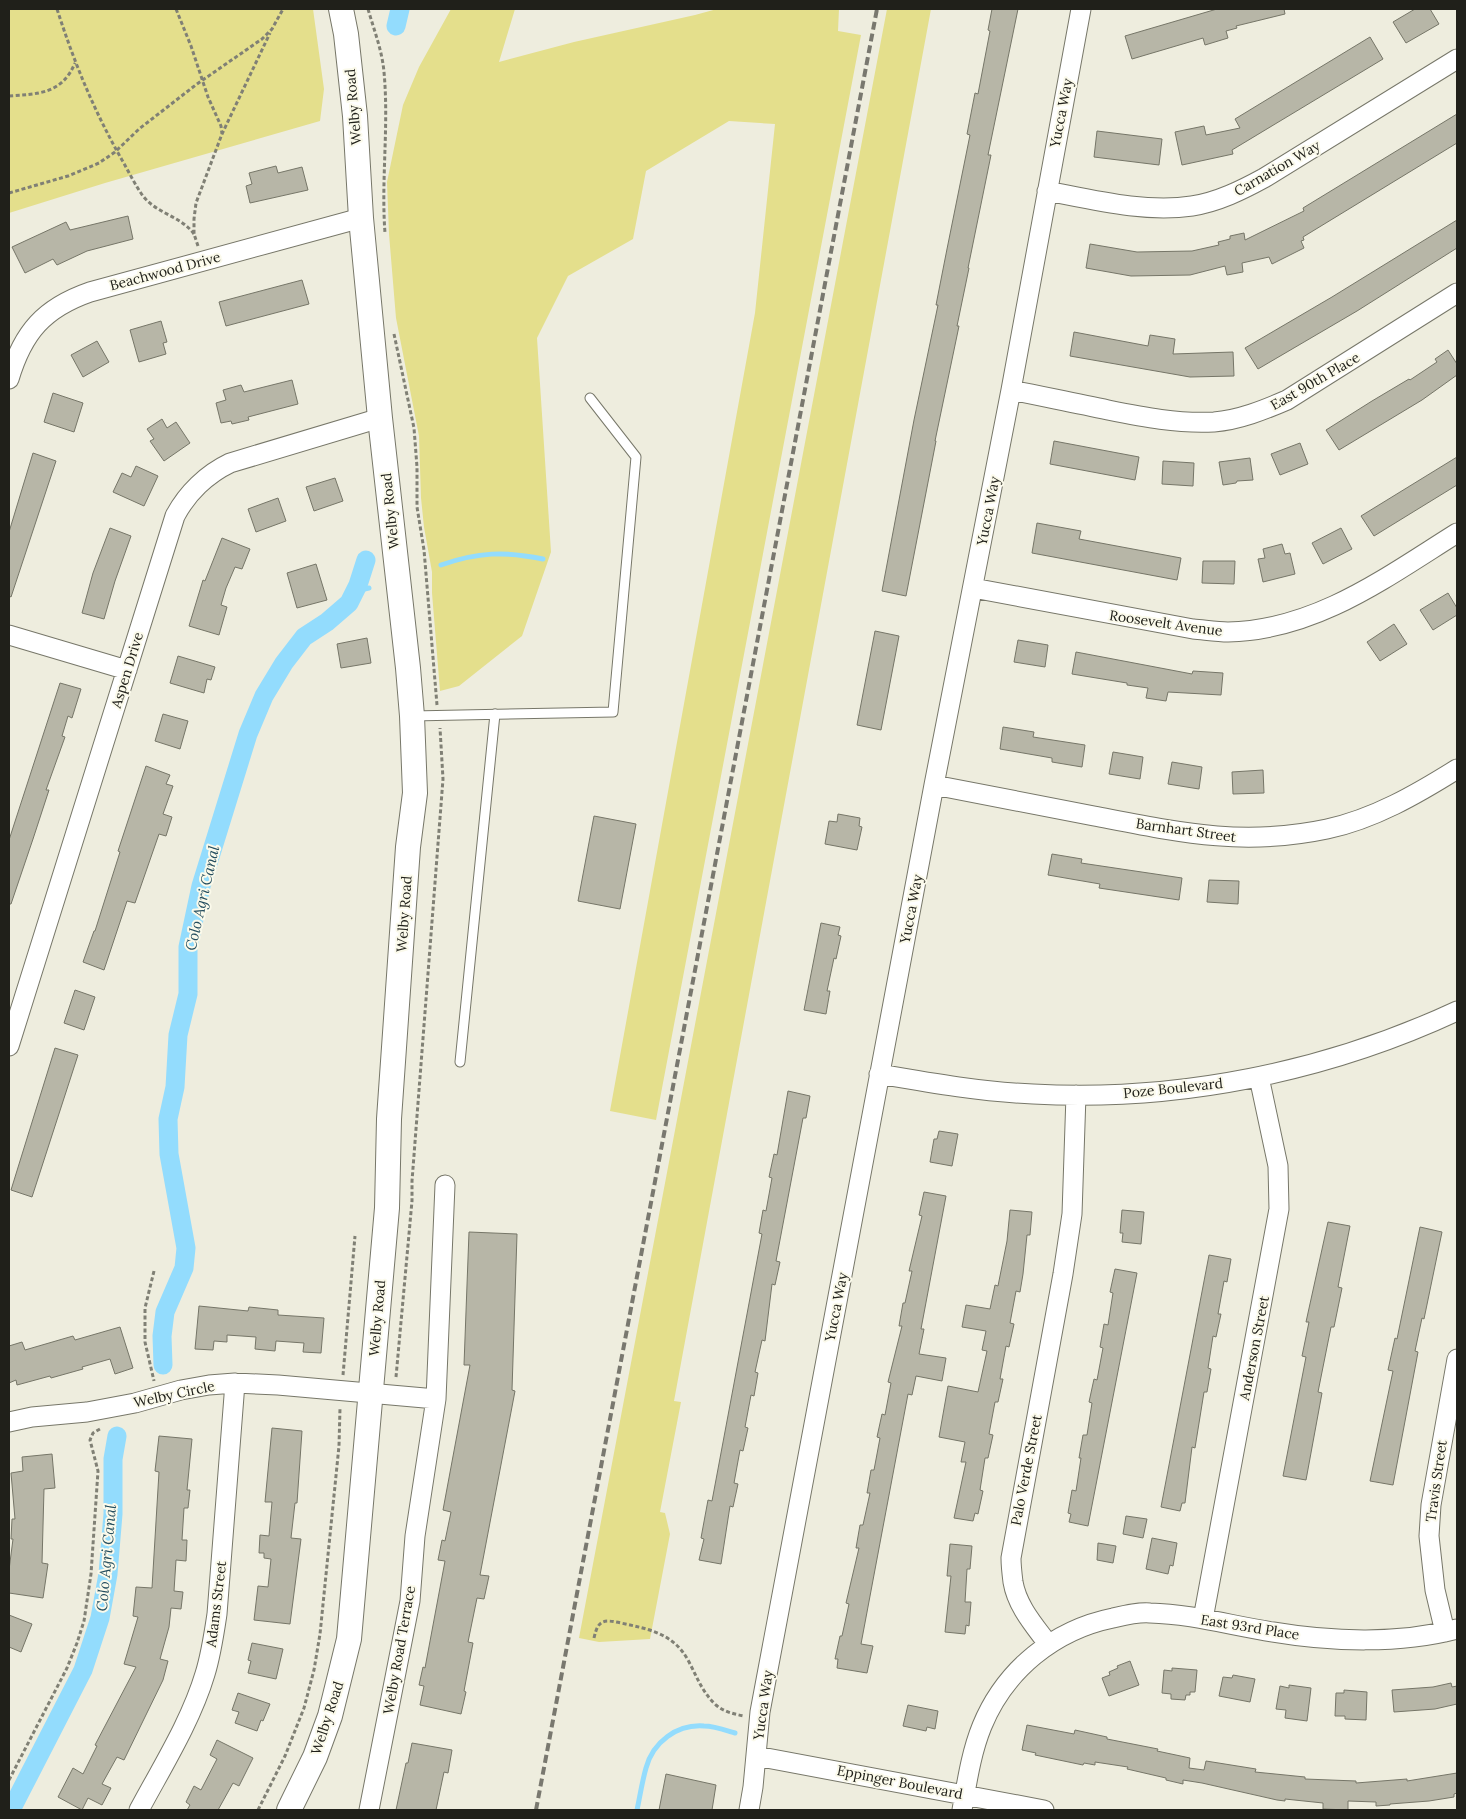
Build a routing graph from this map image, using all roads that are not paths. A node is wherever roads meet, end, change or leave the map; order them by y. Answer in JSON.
{"nodes":[{"id":1,"x":341,"y":9,"type":"edge"},
{"id":2,"x":1081,"y":9,"type":"edge"},
{"id":3,"x":1457,"y":59,"type":"edge"},
{"id":4,"x":1047,"y":191,"type":"junction"},
{"id":5,"x":361,"y":218,"type":"junction"},
{"id":6,"x":1457,"y":294,"type":"edge"},
{"id":7,"x":9,"y":379,"type":"edge"},
{"id":8,"x":1011,"y":390,"type":"junction"},
{"id":9,"x":590,"y":398,"type":"dead end"},
{"id":10,"x":380,"y":418,"type":"junction"},
{"id":11,"x":1454,"y":541,"type":"edge"},
{"id":12,"x":974,"y":588,"type":"junction"},
{"id":13,"x":9,"y":635,"type":"edge"},
{"id":14,"x":127,"y":670,"type":"junction"},
{"id":15,"x":495,"y":714,"type":"junction"},
{"id":16,"x":412,"y":716,"type":"junction"},
{"id":17,"x":1457,"y":769,"type":"edge"},
{"id":18,"x":934,"y":785,"type":"junction"},
{"id":19,"x":1455,"y":1017,"type":"edge"},
{"id":20,"x":9,"y":1046,"type":"edge"},
{"id":21,"x":460,"y":1062,"type":"dead end"},
{"id":22,"x":880,"y":1074,"type":"junction"},
{"id":23,"x":1259,"y":1077,"type":"junction"},
{"id":24,"x":1076,"y":1095,"type":"junction"},
{"id":25,"x":445,"y":1185,"type":"dead end"},
{"id":26,"x":1457,"y":1359,"type":"edge"},
{"id":27,"x":235,"y":1383,"type":"junction"},
{"id":28,"x":370,"y":1394,"type":"junction"},
{"id":29,"x":436,"y":1399,"type":"junction"},
{"id":30,"x":9,"y":1422,"type":"edge"},
{"id":31,"x":1203,"y":1619,"type":"junction"},
{"id":32,"x":1451,"y":1630,"type":"edge"},
{"id":33,"x":1048,"y":1644,"type":"junction"},
{"id":34,"x":756,"y":1756,"type":"junction"},
{"id":35,"x":963,"y":1802,"type":"edge"},
{"id":36,"x":139,"y":1810,"type":"edge"},
{"id":37,"x":289,"y":1810,"type":"edge"},
{"id":38,"x":369,"y":1810,"type":"edge"},
{"id":39,"x":748,"y":1810,"type":"edge"},
{"id":40,"x":1044,"y":1810,"type":"edge"}],
"edges":[{"from":1,"to":5,"type":"street","name":"Welby Road"},
{"from":2,"to":4,"type":"street","name":"Yucca Way"},
{"from":3,"to":4,"type":"street","name":"Carnation Way"},
{"from":4,"to":8,"type":"street","name":"Yucca Way"},
{"from":5,"to":7,"type":"street","name":"Beachwood Drive"},
{"from":5,"to":10,"type":"street","name":"Welby Road"},
{"from":6,"to":8,"type":"street","name":"East 90th Place"},
{"from":8,"to":12,"type":"street","name":"Yucca Way"},
{"from":9,"to":15,"type":"lane"},
{"from":10,"to":14,"type":"street","name":"Aspen Drive"},
{"from":10,"to":16,"type":"street","name":"Welby Road"},
{"from":11,"to":12,"type":"street","name":"Roosevelt Avenue"},
{"from":12,"to":18,"type":"street","name":"Yucca Way"},
{"from":13,"to":14,"type":"street"},
{"from":14,"to":20,"type":"street","name":"Aspen Drive"},
{"from":15,"to":16,"type":"lane"},
{"from":15,"to":21,"type":"lane"},
{"from":16,"to":28,"type":"street","name":"Welby Road"},
{"from":17,"to":18,"type":"street","name":"Barnhart Street"},
{"from":18,"to":22,"type":"street","name":"Yucca Way"},
{"from":19,"to":23,"type":"street","name":"Poze Boulevard"},
{"from":22,"to":24,"type":"street","name":"Poze Boulevard"},
{"from":22,"to":34,"type":"street","name":"Yucca Way"},
{"from":23,"to":24,"type":"street","name":"Poze Boulevard"},
{"from":23,"to":31,"type":"street","name":"Anderson Street"},
{"from":24,"to":33,"type":"street","name":"Palo Verde Street"},
{"from":25,"to":29,"type":"street","name":"Welby Road Terrace"},
{"from":26,"to":32,"type":"street","name":"Travis Street"},
{"from":27,"to":28,"type":"street","name":"Welby Circle"},
{"from":27,"to":30,"type":"street","name":"Welby Circle"},
{"from":27,"to":36,"type":"street","name":"Adams Street"},
{"from":28,"to":29,"type":"street"},
{"from":28,"to":37,"type":"street","name":"Welby Road"},
{"from":29,"to":38,"type":"street","name":"Welby Road Terrace"},
{"from":31,"to":32,"type":"street","name":"East 93rd Place"},
{"from":31,"to":33,"type":"street","name":"East 93rd Place"},
{"from":33,"to":35,"type":"street"},
{"from":34,"to":35,"type":"street","name":"Eppinger Boulevard"},
{"from":34,"to":39,"type":"street","name":"Yucca Way"},
{"from":35,"to":40,"type":"street","name":"Eppinger Boulevard"}]}
